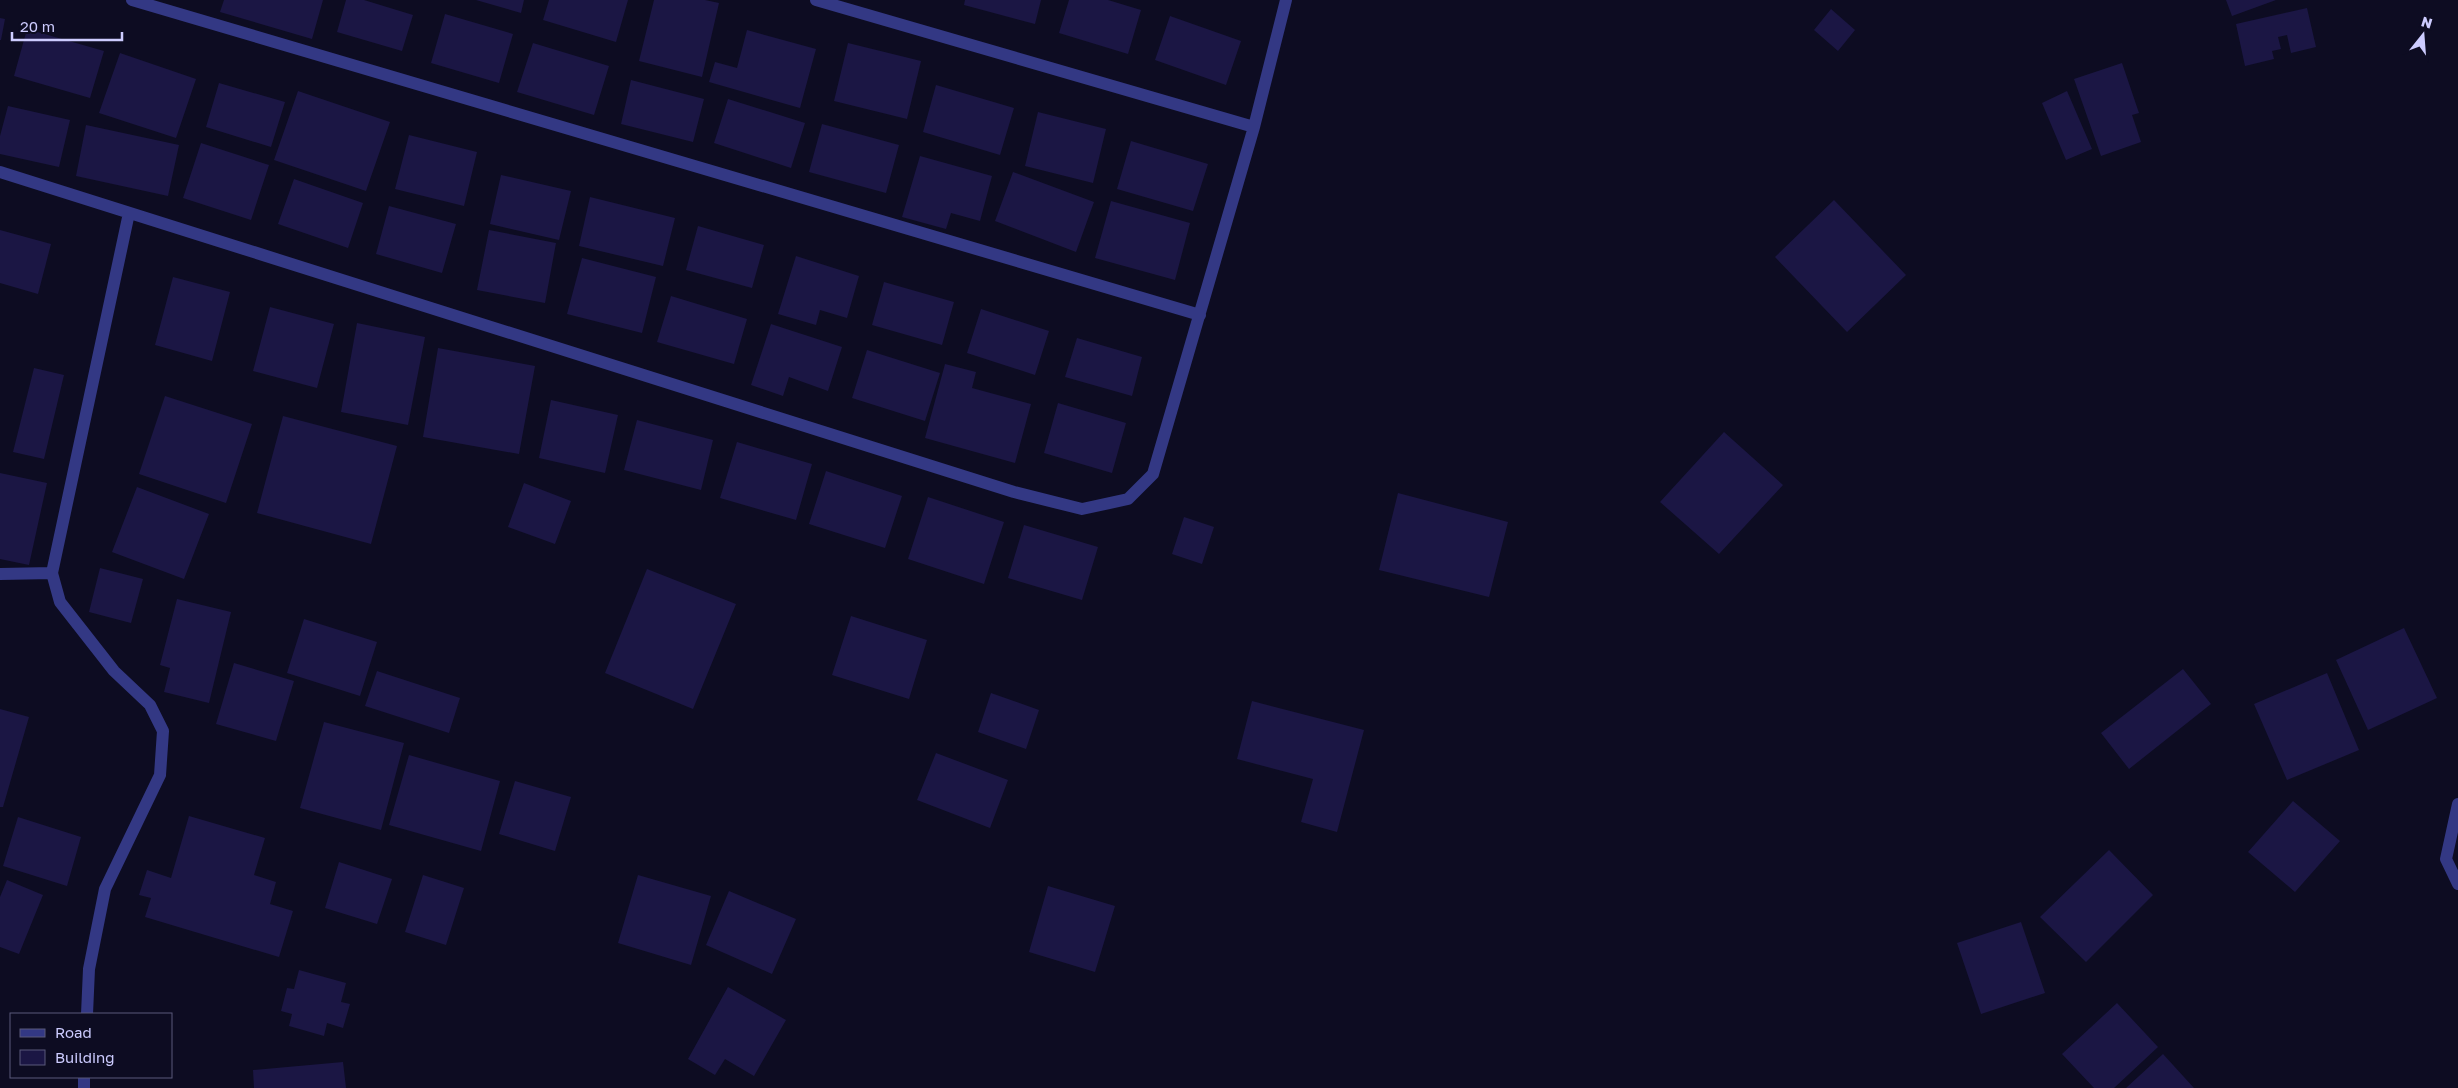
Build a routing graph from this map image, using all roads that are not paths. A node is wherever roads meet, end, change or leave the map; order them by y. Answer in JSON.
{"nodes":[{"id":1,"x":132,"y":0,"type":"edge"},
{"id":2,"x":816,"y":0,"type":"edge"},
{"id":3,"x":1286,"y":0,"type":"edge"},
{"id":4,"x":1254,"y":128,"type":"junction"},
{"id":5,"x":0,"y":172,"type":"edge"},
{"id":6,"x":128,"y":214,"type":"junction"},
{"id":7,"x":1200,"y":315,"type":"junction"},
{"id":8,"x":52,"y":572,"type":"junction"},
{"id":9,"x":0,"y":574,"type":"edge"},
{"id":10,"x":2458,"y":804,"type":"edge"},
{"id":11,"x":2458,"y":884,"type":"edge"},
{"id":12,"x":87,"y":1013,"type":"edge"}],
"edges":[{"from":1,"to":7,"type":"street"},
{"from":2,"to":4,"type":"street"},
{"from":3,"to":4,"type":"street"},
{"from":4,"to":7,"type":"street"},
{"from":5,"to":6,"type":"street"},
{"from":6,"to":7,"type":"street"},
{"from":6,"to":8,"type":"street"},
{"from":8,"to":9,"type":"street"},
{"from":8,"to":12,"type":"street"},
{"from":10,"to":11,"type":"street"}]}
